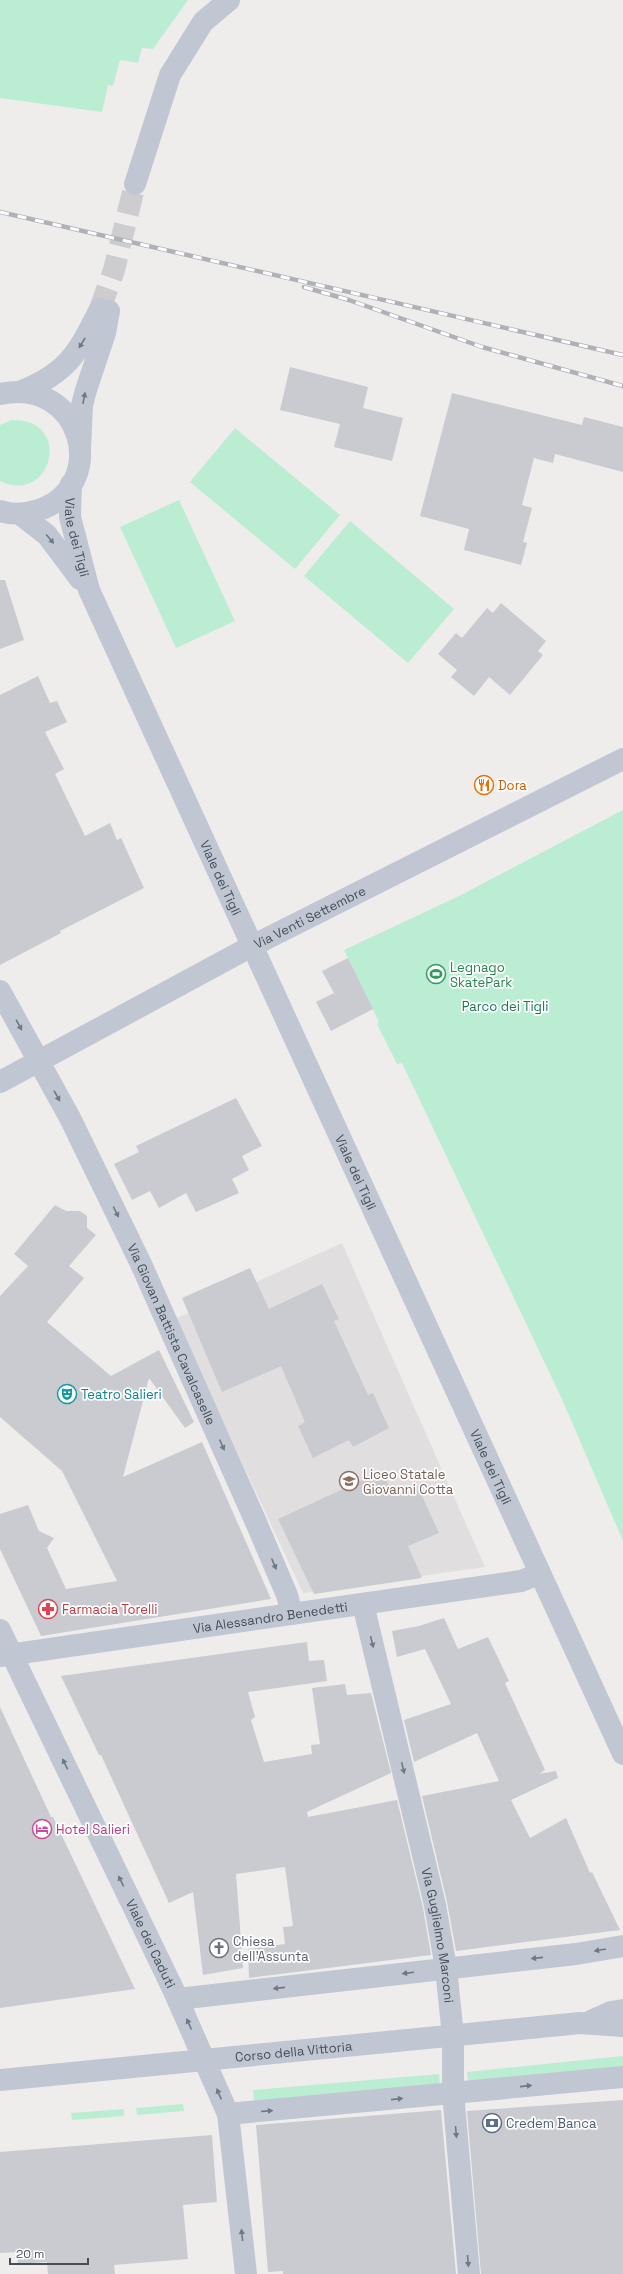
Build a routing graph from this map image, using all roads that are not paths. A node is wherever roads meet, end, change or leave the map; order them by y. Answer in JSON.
{"nodes":[{"id":1,"x":229,"y":0,"type":"edge"},
{"id":2,"x":135,"y":184,"type":"tunnel mouth"},
{"id":3,"x":9,"y":393,"type":"edge"},
{"id":4,"x":80,"y":450,"type":"junction"},
{"id":5,"x":71,"y":484,"type":"junction"},
{"id":6,"x":8,"y":513,"type":"edge"},
{"id":7,"x":89,"y":590,"type":"junction"},
{"id":8,"x":623,"y":759,"type":"edge"},
{"id":9,"x":252,"y":946,"type":"junction"},
{"id":10,"x":0,"y":991,"type":"edge"},
{"id":11,"x":38,"y":1062,"type":"junction"},
{"id":12,"x":0,"y":1082,"type":"edge"},
{"id":13,"x":539,"y":1574,"type":"junction"},
{"id":14,"x":363,"y":1604,"type":"junction"},
{"id":15,"x":292,"y":1614,"type":"junction"},
{"id":16,"x":0,"y":1630,"type":"edge"},
{"id":17,"x":6,"y":1655,"type":"edge"},
{"id":18,"x":623,"y":1754,"type":"edge"},
{"id":19,"x":623,"y":1946,"type":"edge"},
{"id":20,"x":446,"y":1968,"type":"junction"},
{"id":21,"x":178,"y":1999,"type":"junction"},
{"id":22,"x":623,"y":2010,"type":"edge"},
{"id":23,"x":586,"y":2023,"type":"junction"},
{"id":24,"x":623,"y":2026,"type":"edge"},
{"id":25,"x":453,"y":2036,"type":"junction"},
{"id":26,"x":204,"y":2059,"type":"junction"},
{"id":27,"x":623,"y":2077,"type":"edge"},
{"id":28,"x":0,"y":2080,"type":"edge"},
{"id":29,"x":452,"y":2093,"type":"junction"},
{"id":30,"x":228,"y":2114,"type":"junction"},
{"id":31,"x":246,"y":2274,"type":"edge"},
{"id":32,"x":469,"y":2274,"type":"edge"}],
"edges":[{"from":1,"to":2,"type":"street"},
{"from":3,"to":4,"type":"street","name":"Viale dei Tigli"},
{"from":4,"to":3,"type":"street","one_way":true},
{"from":4,"to":5,"type":"street","name":"Viale dei Tigli"},
{"from":5,"to":6,"type":"street","name":"Viale dei Tigli"},
{"from":5,"to":7,"type":"street","name":"Viale dei Tigli"},
{"from":6,"to":7,"type":"street","name":"Viale dei Tigli","one_way":true},
{"from":7,"to":9,"type":"street","name":"Viale dei Tigli"},
{"from":8,"to":9,"type":"street","name":"Via Venti Settembre"},
{"from":9,"to":11,"type":"street","name":"Via Venti Settembre"},
{"from":9,"to":13,"type":"street","name":"Viale dei Tigli"},
{"from":10,"to":11,"type":"street","name":"Via Giovan Battista Cavalcaselle","one_way":true},
{"from":11,"to":12,"type":"street","name":"Via Venti Settembre"},
{"from":11,"to":15,"type":"street","name":"Via Giovan Battista Cavalcaselle","one_way":true},
{"from":13,"to":14,"type":"street","name":"Via Alessandro Benedetti"},
{"from":13,"to":18,"type":"street","name":"Viale dei Tigli"},
{"from":14,"to":15,"type":"street","name":"Via Alessandro Benedetti"},
{"from":14,"to":20,"type":"street","name":"Via Guglielmo Marconi","one_way":true},
{"from":15,"to":17,"type":"street","name":"Via Alessandro Benedetti"},
{"from":16,"to":17,"type":"street","name":"Viale dei Caduti"},
{"from":21,"to":17,"type":"street","name":"Viale dei Caduti","one_way":true},
{"from":19,"to":20,"type":"street","one_way":true},
{"from":20,"to":21,"type":"street","one_way":true},
{"from":20,"to":25,"type":"street","name":"Via Guglielmo Marconi"},
{"from":26,"to":21,"type":"street","name":"Viale dei Caduti","one_way":true},
{"from":22,"to":23,"type":"street","name":"Corso della Vittoria"},
{"from":23,"to":24,"type":"street","name":"Corso della Vittoria"},
{"from":23,"to":25,"type":"street","name":"Corso della Vittoria"},
{"from":25,"to":26,"type":"street","name":"Corso della Vittoria"},
{"from":25,"to":29,"type":"street","name":"Via Guglielmo Marconi"},
{"from":26,"to":28,"type":"street","name":"Corso della Vittoria"},
{"from":30,"to":26,"type":"street","name":"Viale dei Caduti","one_way":true},
{"from":29,"to":27,"type":"street","one_way":true},
{"from":30,"to":29,"type":"street","one_way":true},
{"from":29,"to":32,"type":"street","name":"Via Guglielmo Marconi","one_way":true},
{"from":31,"to":30,"type":"street","name":"Viale dei Caduti","one_way":true}]}
